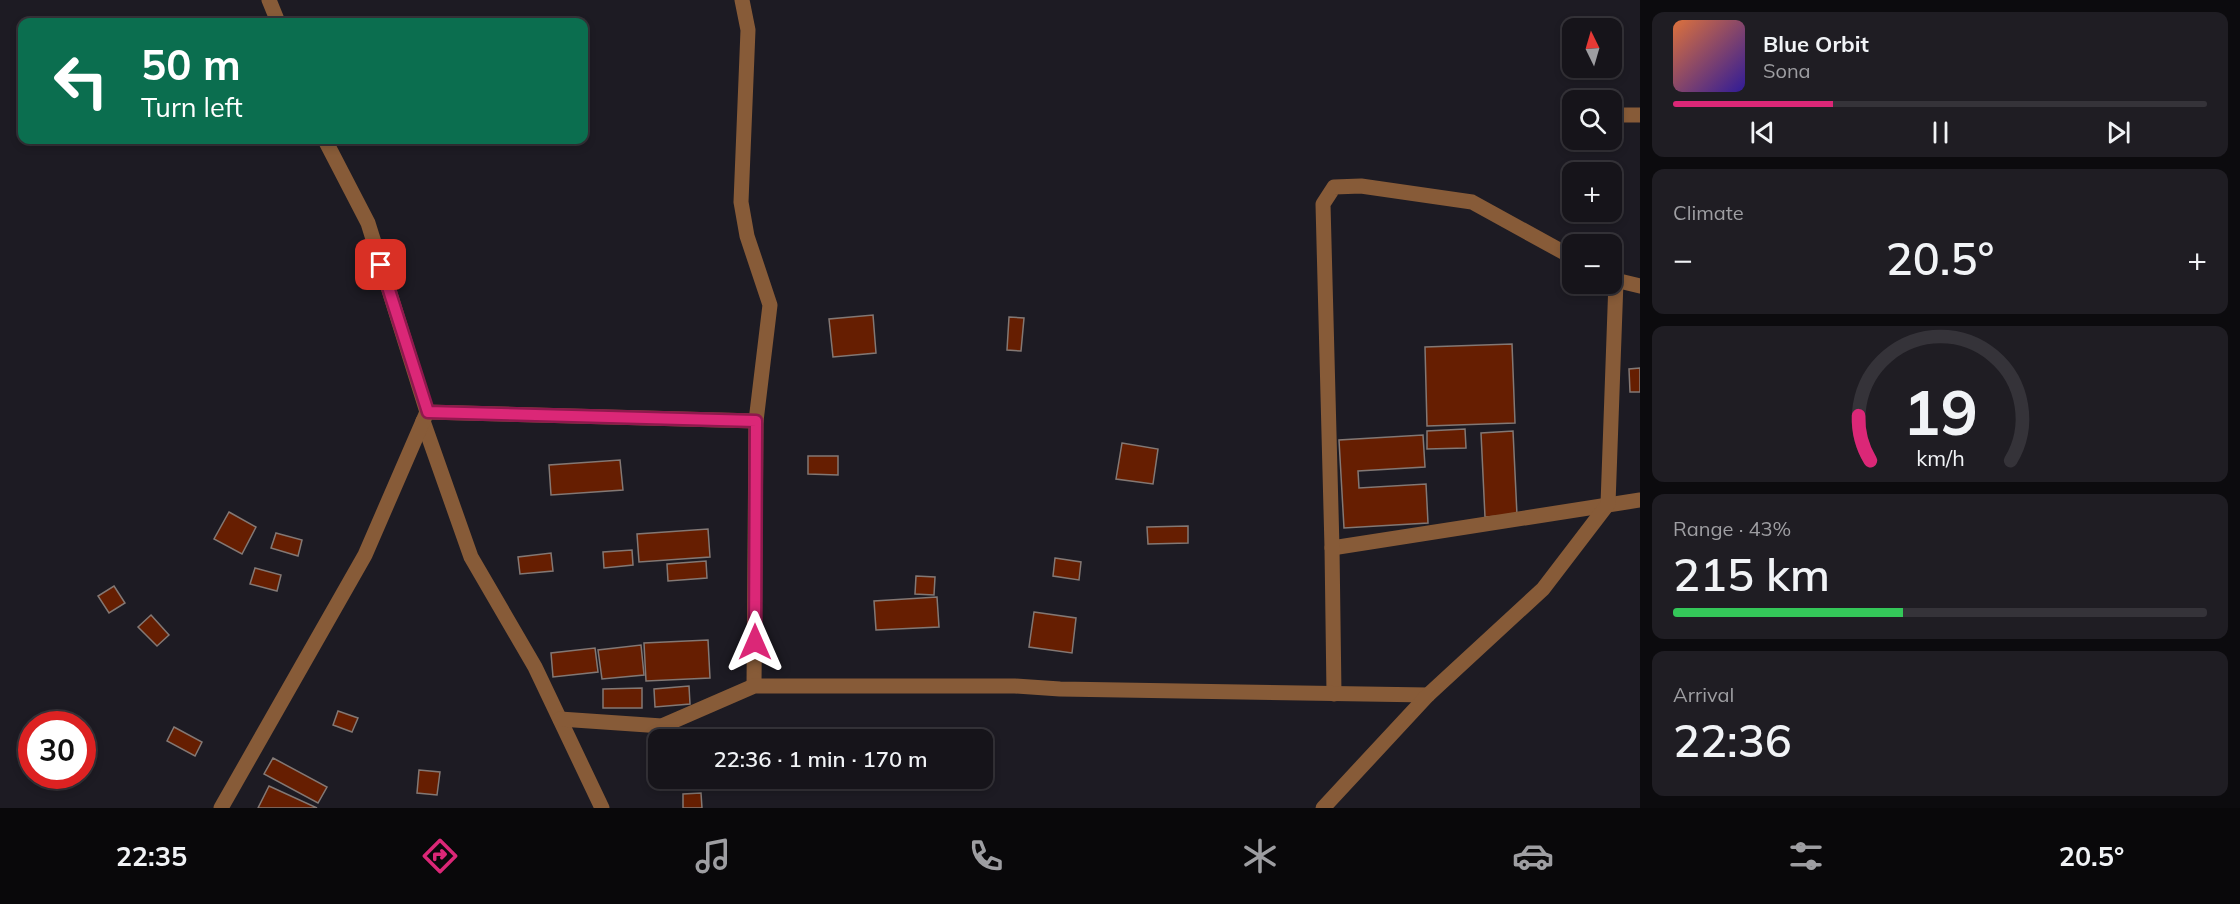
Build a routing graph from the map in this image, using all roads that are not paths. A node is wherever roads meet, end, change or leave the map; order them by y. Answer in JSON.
{"nodes":[{"id":1,"x":269,"y":0,"type":"edge"},
{"id":2,"x":742,"y":0,"type":"edge"},
{"id":3,"x":276,"y":18,"type":"edge"},
{"id":4,"x":1622,"y":114,"type":"edge"},
{"id":5,"x":1640,"y":115,"type":"edge"},
{"id":6,"x":327,"y":144,"type":"edge"},
{"id":7,"x":1562,"y":252,"type":"edge"},
{"id":8,"x":1622,"y":282,"type":"edge"},
{"id":9,"x":1640,"y":286,"type":"edge"},
{"id":10,"x":1613,"y":294,"type":"edge"},
{"id":11,"x":425,"y":416,"type":"junction"},
{"id":12,"x":756,"y":421,"type":"junction"},
{"id":13,"x":1640,"y":500,"type":"edge"},
{"id":14,"x":1608,"y":504,"type":"junction"},
{"id":15,"x":1332,"y":548,"type":"junction"},
{"id":16,"x":754,"y":686,"type":"junction"},
{"id":17,"x":1334,"y":693,"type":"junction"},
{"id":18,"x":1428,"y":695,"type":"junction"},
{"id":19,"x":560,"y":719,"type":"junction"},
{"id":20,"x":221,"y":808,"type":"edge"},
{"id":21,"x":602,"y":808,"type":"edge"},
{"id":22,"x":1323,"y":808,"type":"edge"}],
"edges":[{"from":1,"to":3,"type":"street"},
{"from":2,"to":12,"type":"street"},
{"from":4,"to":5,"type":"street"},
{"from":6,"to":11,"type":"street"},
{"from":7,"to":15,"type":"street"},
{"from":8,"to":9,"type":"street"},
{"from":10,"to":14,"type":"street"},
{"from":11,"to":12,"type":"street"},
{"from":11,"to":19,"type":"street"},
{"from":11,"to":20,"type":"street"},
{"from":12,"to":16,"type":"street"},
{"from":13,"to":14,"type":"street"},
{"from":14,"to":15,"type":"street"},
{"from":14,"to":18,"type":"street"},
{"from":15,"to":17,"type":"street"},
{"from":16,"to":17,"type":"street"},
{"from":16,"to":19,"type":"street"},
{"from":17,"to":18,"type":"street"},
{"from":18,"to":22,"type":"street"},
{"from":19,"to":21,"type":"street"}]}
